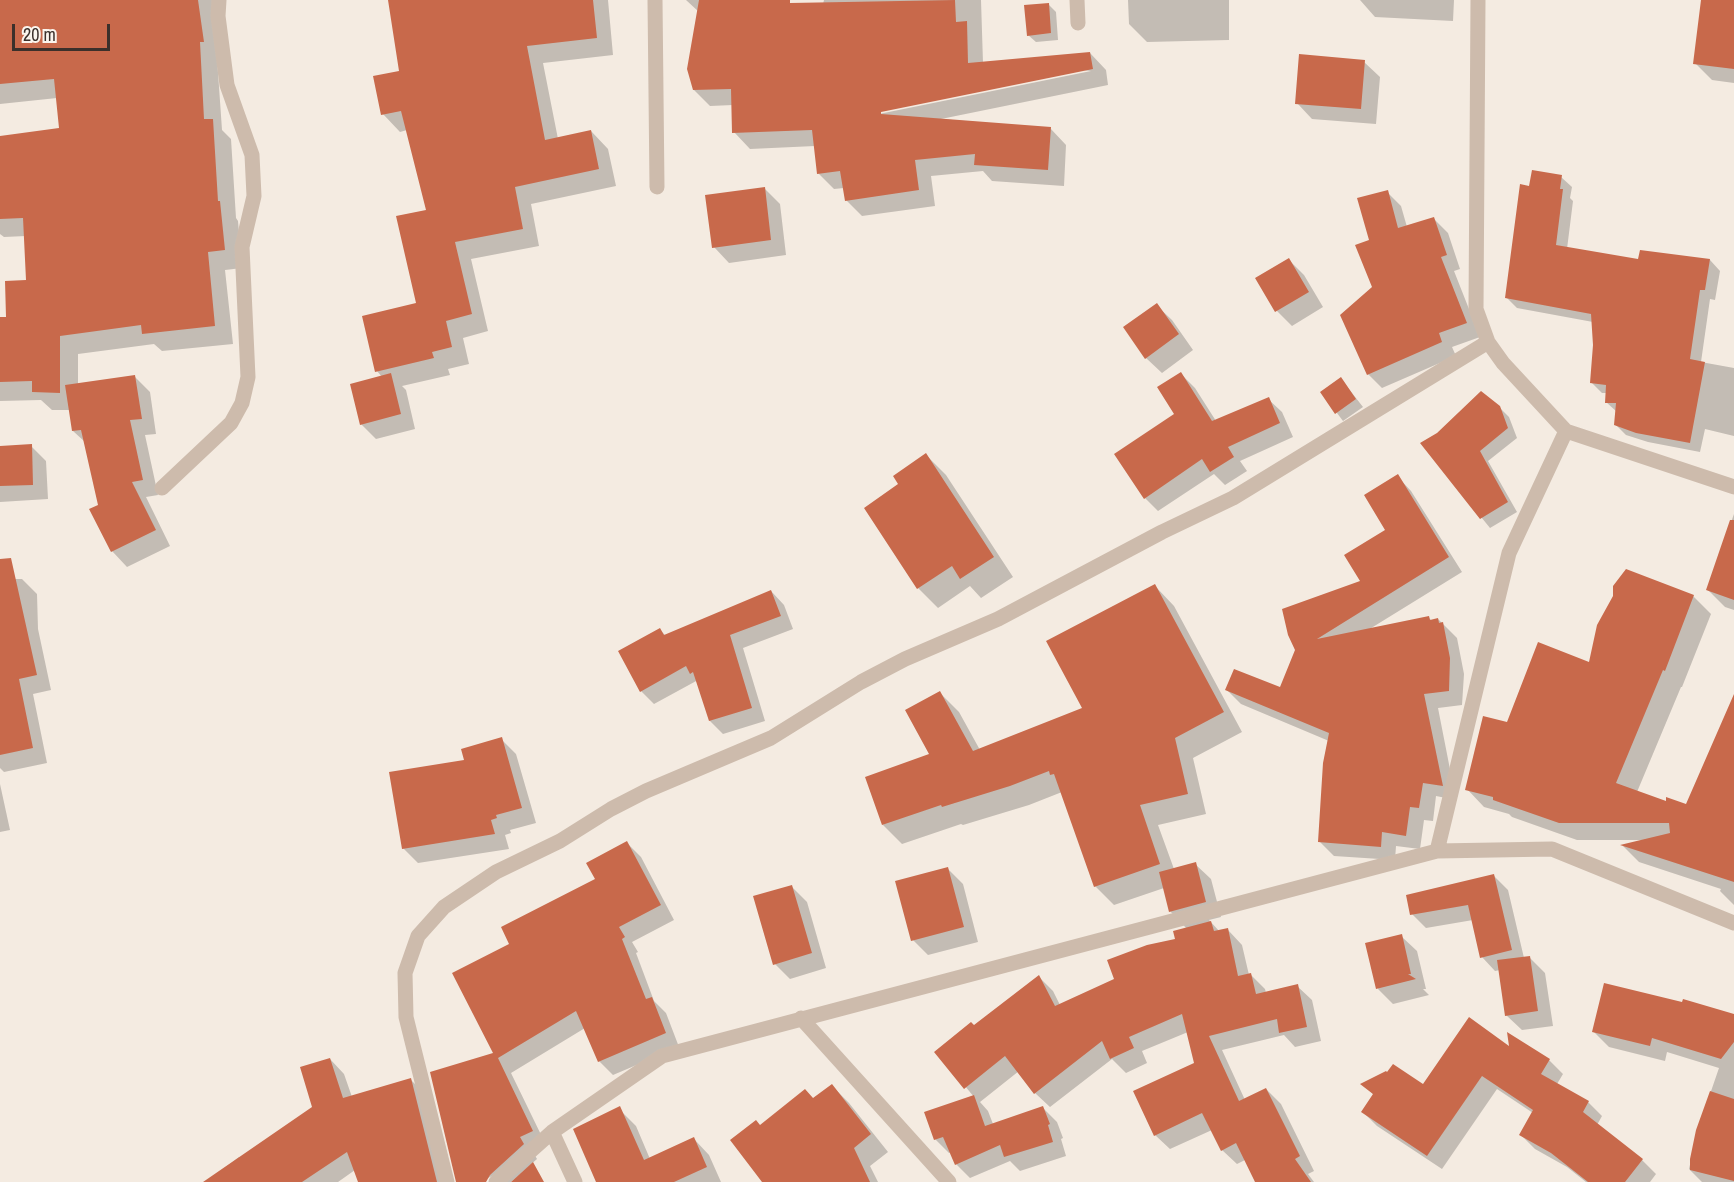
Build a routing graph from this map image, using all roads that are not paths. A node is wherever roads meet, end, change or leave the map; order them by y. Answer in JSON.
{"nodes":[{"id":1,"x":219,"y":0,"type":"edge"},
{"id":2,"x":656,"y":0,"type":"edge"},
{"id":3,"x":1077,"y":0,"type":"edge"},
{"id":4,"x":1478,"y":0,"type":"edge"},
{"id":5,"x":1078,"y":23,"type":"dead end"},
{"id":6,"x":657,"y":187,"type":"dead end"},
{"id":7,"x":1488,"y":342,"type":"junction"},
{"id":8,"x":1566,"y":431,"type":"junction"},
{"id":9,"x":1734,"y":487,"type":"edge"},
{"id":10,"x":162,"y":488,"type":"dead end"},
{"id":11,"x":1437,"y":851,"type":"junction"},
{"id":12,"x":1734,"y":923,"type":"edge"},
{"id":13,"x":801,"y":1018,"type":"junction"},
{"id":14,"x":552,"y":1132,"type":"junction"},
{"id":15,"x":447,"y":1182,"type":"edge"},
{"id":16,"x":496,"y":1182,"type":"edge"},
{"id":17,"x":574,"y":1182,"type":"edge"},
{"id":18,"x":949,"y":1182,"type":"edge"}],
"edges":[{"from":1,"to":10,"type":"street"},
{"from":2,"to":6,"type":"street"},
{"from":3,"to":5,"type":"street"},
{"from":4,"to":7,"type":"street"},
{"from":7,"to":8,"type":"street"},
{"from":7,"to":15,"type":"street"},
{"from":8,"to":9,"type":"street"},
{"from":8,"to":11,"type":"street"},
{"from":11,"to":12,"type":"street"},
{"from":11,"to":13,"type":"street"},
{"from":13,"to":14,"type":"street"},
{"from":13,"to":18,"type":"street"},
{"from":14,"to":16,"type":"street"},
{"from":14,"to":17,"type":"street"}]}
